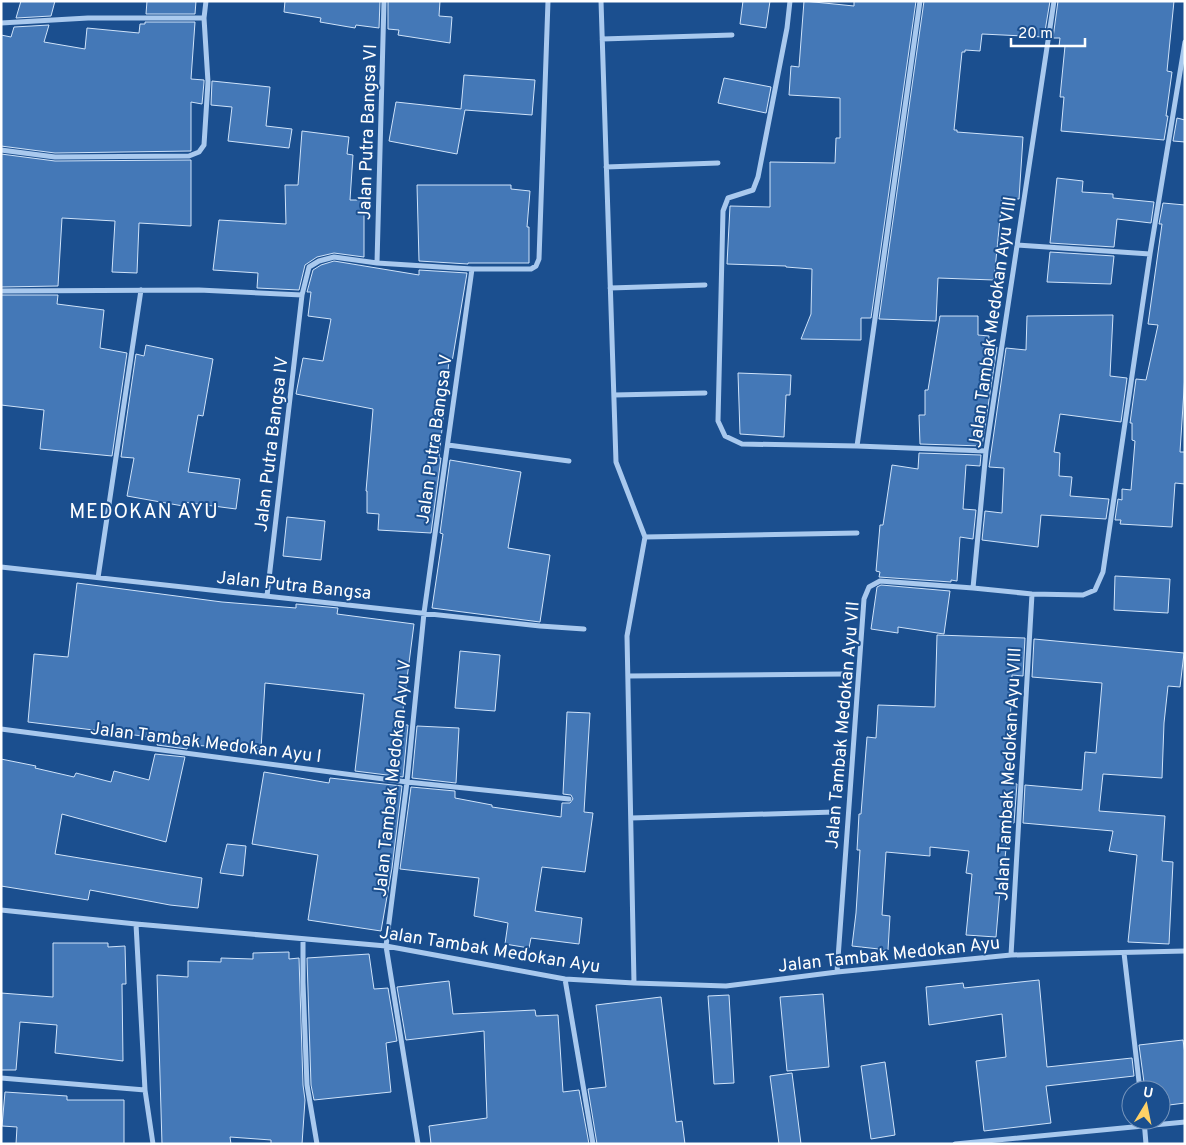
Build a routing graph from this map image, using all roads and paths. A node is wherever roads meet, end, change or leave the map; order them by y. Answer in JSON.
{"nodes":[{"id":1,"x":206,"y":1,"type":"edge"},
{"id":2,"x":384,"y":1,"type":"edge"},
{"id":3,"x":548,"y":1,"type":"edge"},
{"id":4,"x":601,"y":1,"type":"edge"},
{"id":5,"x":790,"y":1,"type":"edge"},
{"id":6,"x":920,"y":1,"type":"edge"},
{"id":7,"x":1054,"y":1,"type":"edge"},
{"id":8,"x":204,"y":18,"type":"junction"},
{"id":9,"x":1,"y":23,"type":"edge"},
{"id":10,"x":732,"y":35,"type":"dead end"},
{"id":11,"x":602,"y":39,"type":"junction"},
{"id":12,"x":1185,"y":42,"type":"edge"},
{"id":13,"x":1,"y":150,"type":"edge"},
{"id":14,"x":718,"y":163,"type":"dead end"},
{"id":15,"x":606,"y":167,"type":"junction"},
{"id":16,"x":1017,"y":245,"type":"junction"},
{"id":17,"x":1150,"y":254,"type":"junction"},
{"id":18,"x":377,"y":262,"type":"junction"},
{"id":19,"x":472,"y":269,"type":"junction"},
{"id":20,"x":705,"y":285,"type":"dead end"},
{"id":21,"x":610,"y":288,"type":"junction"},
{"id":22,"x":142,"y":290,"type":"junction"},
{"id":23,"x":1,"y":292,"type":"edge"},
{"id":24,"x":302,"y":295,"type":"junction"},
{"id":25,"x":705,"y":394,"type":"dead end"},
{"id":26,"x":614,"y":395,"type":"junction"},
{"id":27,"x":448,"y":444,"type":"junction"},
{"id":28,"x":857,"y":446,"type":"junction"},
{"id":29,"x":986,"y":451,"type":"junction"},
{"id":30,"x":569,"y":461,"type":"dead end"},
{"id":31,"x":857,"y":532,"type":"dead end"},
{"id":32,"x":645,"y":537,"type":"junction"},
{"id":33,"x":1,"y":567,"type":"edge"},
{"id":34,"x":98,"y":578,"type":"junction"},
{"id":35,"x":973,"y":588,"type":"junction"},
{"id":36,"x":1032,"y":594,"type":"junction"},
{"id":37,"x":266,"y":596,"type":"junction"},
{"id":38,"x":424,"y":613,"type":"junction"},
{"id":39,"x":584,"y":629,"type":"dead end"},
{"id":40,"x":845,"y":674,"type":"dead end"},
{"id":41,"x":628,"y":676,"type":"junction"},
{"id":42,"x":1,"y":730,"type":"edge"},
{"id":43,"x":407,"y":782,"type":"junction"},
{"id":44,"x":569,"y":799,"type":"dead end"},
{"id":45,"x":834,"y":812,"type":"dead end"},
{"id":46,"x":631,"y":818,"type":"junction"},
{"id":47,"x":1,"y":910,"type":"edge"},
{"id":48,"x":136,"y":924,"type":"junction"},
{"id":49,"x":303,"y":939,"type":"junction"},
{"id":50,"x":386,"y":946,"type":"junction"},
{"id":51,"x":1185,"y":951,"type":"edge"},
{"id":52,"x":1124,"y":953,"type":"junction"},
{"id":53,"x":1011,"y":956,"type":"junction"},
{"id":54,"x":837,"y":972,"type":"junction"},
{"id":55,"x":565,"y":979,"type":"junction"},
{"id":56,"x":634,"y":983,"type":"junction"},
{"id":57,"x":1,"y":1078,"type":"edge"},
{"id":58,"x":1139,"y":1080,"type":"edge"},
{"id":59,"x":145,"y":1090,"type":"junction"},
{"id":60,"x":1171,"y":1122,"type":"edge"},
{"id":61,"x":1185,"y":1122,"type":"edge"},
{"id":62,"x":1121,"y":1126,"type":"edge"},
{"id":63,"x":1145,"y":1130,"type":"edge"},
{"id":64,"x":153,"y":1144,"type":"edge"},
{"id":65,"x":317,"y":1144,"type":"edge"},
{"id":66,"x":418,"y":1144,"type":"edge"},
{"id":67,"x":593,"y":1144,"type":"edge"},
{"id":68,"x":956,"y":1144,"type":"edge"},
{"id":69,"x":1146,"y":1144,"type":"edge"}],
"edges":[{"from":1,"to":8,"type":"street"},
{"from":2,"to":18,"type":"street","name":"Jalan Putra Bangsa VI"},
{"from":3,"to":19,"type":"street"},
{"from":4,"to":11,"type":"street"},
{"from":5,"to":28,"type":"street"},
{"from":6,"to":28,"type":"street"},
{"from":7,"to":16,"type":"street","name":"Jalan Tambak Medokan Ayu VIII"},
{"from":8,"to":9,"type":"street"},
{"from":8,"to":13,"type":"street"},
{"from":10,"to":11,"type":"street"},
{"from":11,"to":15,"type":"street"},
{"from":12,"to":17,"type":"street"},
{"from":14,"to":15,"type":"street"},
{"from":15,"to":21,"type":"street"},
{"from":16,"to":17,"type":"street"},
{"from":16,"to":29,"type":"street","name":"Jalan Tambak Medokan Ayu VIII"},
{"from":17,"to":36,"type":"street"},
{"from":18,"to":19,"type":"street"},
{"from":18,"to":24,"type":"street"},
{"from":19,"to":27,"type":"street","name":"Jalan Putra Bangsa V"},
{"from":20,"to":21,"type":"street"},
{"from":21,"to":26,"type":"street"},
{"from":22,"to":23,"type":"street"},
{"from":22,"to":24,"type":"street"},
{"from":22,"to":34,"type":"street"},
{"from":24,"to":37,"type":"street","name":"Jalan Putra Bangsa IV"},
{"from":25,"to":26,"type":"street"},
{"from":26,"to":32,"type":"street"},
{"from":27,"to":30,"type":"street"},
{"from":27,"to":38,"type":"street","name":"Jalan Putra Bangsa V"},
{"from":28,"to":29,"type":"street"},
{"from":29,"to":35,"type":"street","name":"Jalan Tambak Medokan Ayu VIII"},
{"from":31,"to":32,"type":"street"},
{"from":32,"to":41,"type":"street"},
{"from":33,"to":34,"type":"street","name":"Jalan Putra Bangsa"},
{"from":34,"to":37,"type":"street","name":"Jalan Putra Bangsa"},
{"from":35,"to":36,"type":"street"},
{"from":35,"to":54,"type":"street","name":"Jalan Tambak Medokan Ayu VII"},
{"from":36,"to":53,"type":"street","name":"Jalan Tambak Medokan Ayu VIII"},
{"from":37,"to":38,"type":"street","name":"Jalan Putra Bangsa"},
{"from":38,"to":39,"type":"street","name":"Jalan Putra Bangsa"},
{"from":38,"to":43,"type":"street","name":"Jalan Tambak Medokan Ayu V"},
{"from":40,"to":41,"type":"street"},
{"from":41,"to":46,"type":"street"},
{"from":42,"to":43,"type":"street","name":"Jalan Tambak Medokan Ayu I"},
{"from":43,"to":44,"type":"street","name":"Jalan Tambak Medokan Ayu I"},
{"from":43,"to":50,"type":"street","name":"Jalan Tambak Medokan Ayu V"},
{"from":45,"to":46,"type":"street"},
{"from":46,"to":56,"type":"street"},
{"from":47,"to":48,"type":"street","name":"Jalan Tambak Medokan Ayu"},
{"from":48,"to":49,"type":"street","name":"Jalan Tambak Medokan Ayu"},
{"from":48,"to":59,"type":"street"},
{"from":49,"to":50,"type":"street","name":"Jalan Tambak Medokan Ayu"},
{"from":49,"to":65,"type":"street"},
{"from":50,"to":55,"type":"street","name":"Jalan Tambak Medokan Ayu"},
{"from":50,"to":66,"type":"street","name":"Jalan Tambak Medokan Ayu V"},
{"from":51,"to":52,"type":"street","name":"Jalan Tambak Medokan Ayu"},
{"from":52,"to":53,"type":"street","name":"Jalan Tambak Medokan Ayu"},
{"from":52,"to":58,"type":"street"},
{"from":53,"to":54,"type":"street","name":"Jalan Tambak Medokan Ayu"},
{"from":54,"to":56,"type":"street","name":"Jalan Tambak Medokan Ayu"},
{"from":55,"to":56,"type":"street","name":"Jalan Tambak Medokan Ayu"},
{"from":55,"to":67,"type":"street"},
{"from":57,"to":59,"type":"street"},
{"from":59,"to":64,"type":"street"},
{"from":60,"to":61,"type":"street"},
{"from":62,"to":68,"type":"street"},
{"from":63,"to":69,"type":"street"}]}
